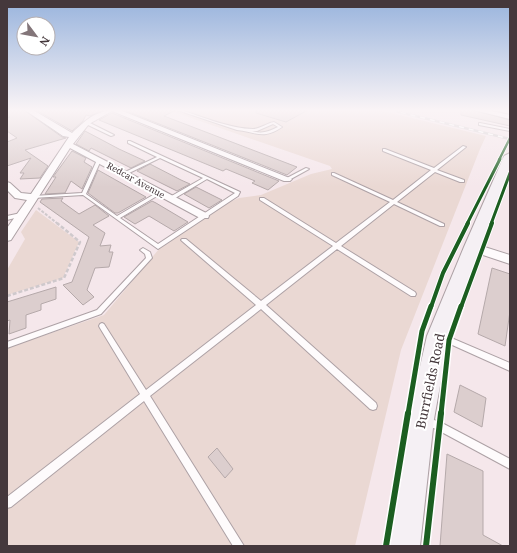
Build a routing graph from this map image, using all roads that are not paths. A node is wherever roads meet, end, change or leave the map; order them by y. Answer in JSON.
{"nodes":[{"id":1,"x":74,"y":136,"type":"edge"},
{"id":2,"x":179,"y":136,"type":"edge"},
{"id":3,"x":128,"y":142,"type":"dead end"},
{"id":4,"x":67,"y":145,"type":"junction"},
{"id":5,"x":464,"y":147,"type":"dead end"},
{"id":6,"x":384,"y":150,"type":"dead end"},
{"id":7,"x":160,"y":157,"type":"junction"},
{"id":8,"x":99,"y":160,"type":"junction"},
{"id":9,"x":506,"y":164,"type":"edge"},
{"id":10,"x":307,"y":169,"type":"dead end"},
{"id":11,"x":434,"y":170,"type":"junction"},
{"id":12,"x":124,"y":174,"type":"junction"},
{"id":13,"x":333,"y":174,"type":"dead end"},
{"id":14,"x":206,"y":178,"type":"junction"},
{"id":15,"x":287,"y":179,"type":"joint"},
{"id":16,"x":462,"y":181,"type":"dead end"},
{"id":17,"x":7,"y":185,"type":"edge"},
{"id":18,"x":160,"y":193,"type":"junction"},
{"id":19,"x":84,"y":194,"type":"junction"},
{"id":20,"x":170,"y":199,"type":"junction"},
{"id":21,"x":262,"y":199,"type":"dead end"},
{"id":22,"x":30,"y":202,"type":"junction"},
{"id":23,"x":393,"y":202,"type":"junction"},
{"id":24,"x":21,"y":215,"type":"junction"},
{"id":25,"x":204,"y":216,"type":"junction"},
{"id":26,"x":7,"y":218,"type":"edge"},
{"id":27,"x":117,"y":218,"type":"junction"},
{"id":28,"x":442,"y":225,"type":"dead end"},
{"id":29,"x":7,"y":237,"type":"edge"},
{"id":30,"x":184,"y":240,"type":"dead end"},
{"id":31,"x":337,"y":246,"type":"junction"},
{"id":32,"x":472,"y":247,"type":"junction"},
{"id":33,"x":143,"y":250,"type":"dead end"},
{"id":34,"x":510,"y":260,"type":"edge"},
{"id":35,"x":413,"y":294,"type":"dead end"},
{"id":36,"x":261,"y":305,"type":"junction"},
{"id":37,"x":102,"y":326,"type":"dead end"},
{"id":38,"x":438,"y":336,"type":"junction"},
{"id":39,"x":7,"y":344,"type":"edge"},
{"id":40,"x":510,"y":367,"type":"edge"},
{"id":41,"x":146,"y":395,"type":"junction"},
{"id":42,"x":373,"y":406,"type":"dead end"},
{"id":43,"x":420,"y":420,"type":"junction"},
{"id":44,"x":510,"y":464,"type":"edge"},
{"id":45,"x":7,"y":503,"type":"edge"},
{"id":46,"x":239,"y":546,"type":"edge"},
{"id":47,"x":404,"y":546,"type":"edge"}],
"edges":[{"from":1,"to":4,"type":"street"},
{"from":2,"to":15,"type":"street"},
{"from":3,"to":7,"type":"lane"},
{"from":4,"to":8,"type":"street","name":"Redcar Avenue"},
{"from":4,"to":22,"type":"street"},
{"from":5,"to":11,"type":"lane"},
{"from":6,"to":11,"type":"lane"},
{"from":7,"to":12,"type":"lane"},
{"from":7,"to":14,"type":"lane"},
{"from":8,"to":12,"type":"street","name":"Redcar Avenue"},
{"from":8,"to":19,"type":"lane"},
{"from":9,"to":32,"type":"street","name":"Burrfields Road"},
{"from":10,"to":15,"type":"lane"},
{"from":11,"to":16,"type":"lane"},
{"from":11,"to":23,"type":"lane"},
{"from":12,"to":18,"type":"street","name":"Redcar Avenue"},
{"from":13,"to":23,"type":"lane"},
{"from":14,"to":20,"type":"lane"},
{"from":14,"to":25,"type":"lane"},
{"from":17,"to":22,"type":"street"},
{"from":18,"to":20,"type":"street","name":"Redcar Avenue"},
{"from":18,"to":27,"type":"lane"},
{"from":19,"to":22,"type":"lane"},
{"from":19,"to":27,"type":"lane"},
{"from":20,"to":25,"type":"street","name":"Redcar Avenue"},
{"from":21,"to":31,"type":"lane"},
{"from":22,"to":24,"type":"street"},
{"from":23,"to":28,"type":"lane"},
{"from":23,"to":31,"type":"lane"},
{"from":24,"to":26,"type":"lane"},
{"from":24,"to":29,"type":"street"},
{"from":25,"to":27,"type":"lane"},
{"from":30,"to":36,"type":"lane"},
{"from":31,"to":35,"type":"lane"},
{"from":31,"to":36,"type":"lane"},
{"from":32,"to":34,"type":"street"},
{"from":32,"to":38,"type":"street","name":"Burrfields Road"},
{"from":33,"to":39,"type":"lane"},
{"from":36,"to":41,"type":"lane"},
{"from":36,"to":42,"type":"lane"},
{"from":37,"to":41,"type":"lane"},
{"from":38,"to":40,"type":"lane"},
{"from":38,"to":43,"type":"street","name":"Burrfields Road"},
{"from":41,"to":45,"type":"lane"},
{"from":41,"to":46,"type":"lane"},
{"from":43,"to":44,"type":"lane"},
{"from":43,"to":47,"type":"street","name":"Burrfields Road"}]}
